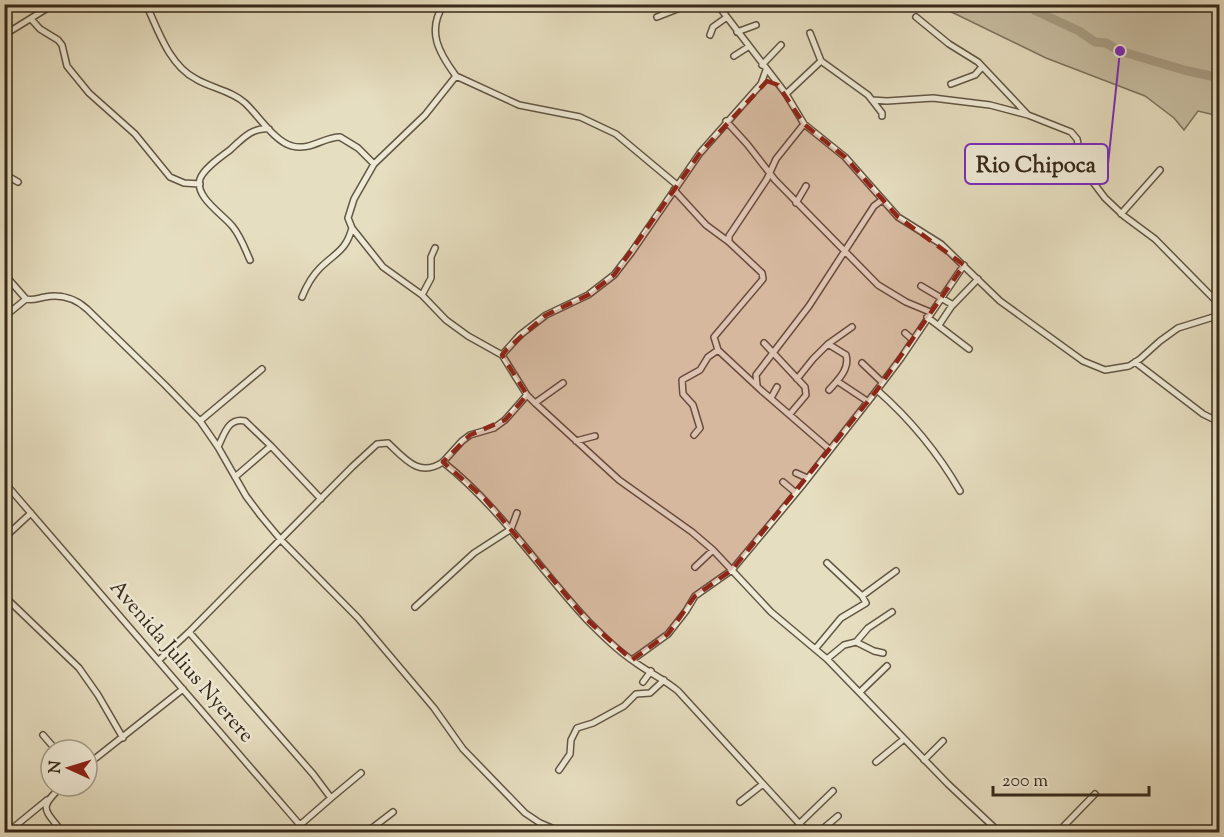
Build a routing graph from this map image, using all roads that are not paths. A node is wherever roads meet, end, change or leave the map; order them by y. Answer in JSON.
{"nodes":[{"id":1,"x":54,"y":4,"type":"edge"},
{"id":2,"x":146,"y":4,"type":"edge"},
{"id":3,"x":444,"y":4,"type":"edge"},
{"id":4,"x":690,"y":4,"type":"edge"},
{"id":5,"x":717,"y":4,"type":"edge"},
{"id":6,"x":657,"y":17,"type":"dead end"},
{"id":7,"x":727,"y":17,"type":"junction"},
{"id":8,"x":916,"y":17,"type":"dead end"},
{"id":9,"x":31,"y":19,"type":"junction"},
{"id":10,"x":756,"y":24,"type":"dead end"},
{"id":11,"x":737,"y":32,"type":"junction"},
{"id":12,"x":810,"y":33,"type":"dead end"},
{"id":13,"x":4,"y":35,"type":"edge"},
{"id":14,"x":710,"y":35,"type":"dead end"},
{"id":15,"x":781,"y":45,"type":"dead end"},
{"id":16,"x":748,"y":47,"type":"junction"},
{"id":17,"x":734,"y":56,"type":"dead end"},
{"id":18,"x":821,"y":61,"type":"junction"},
{"id":19,"x":764,"y":67,"type":"junction"},
{"id":20,"x":982,"y":67,"type":"junction"},
{"id":21,"x":456,"y":76,"type":"junction"},
{"id":22,"x":774,"y":81,"type":"junction"},
{"id":23,"x":761,"y":84,"type":"junction"},
{"id":24,"x":951,"y":84,"type":"dead end"},
{"id":25,"x":786,"y":94,"type":"junction"},
{"id":26,"x":872,"y":100,"type":"junction"},
{"id":27,"x":1028,"y":115,"type":"junction"},
{"id":28,"x":882,"y":116,"type":"dead end"},
{"id":29,"x":726,"y":122,"type":"junction"},
{"id":30,"x":804,"y":124,"type":"junction"},
{"id":31,"x":269,"y":129,"type":"junction"},
{"id":32,"x":374,"y":164,"type":"junction"},
{"id":33,"x":1160,"y":170,"type":"dead end"},
{"id":34,"x":769,"y":173,"type":"junction"},
{"id":35,"x":4,"y":174,"type":"edge"},
{"id":36,"x":18,"y":182,"type":"dead end"},
{"id":37,"x":200,"y":184,"type":"junction"},
{"id":38,"x":806,"y":186,"type":"dead end"},
{"id":39,"x":675,"y":188,"type":"junction"},
{"id":40,"x":882,"y":200,"type":"junction"},
{"id":41,"x":796,"y":202,"type":"junction"},
{"id":42,"x":1121,"y":214,"type":"junction"},
{"id":43,"x":352,"y":228,"type":"junction"},
{"id":44,"x":358,"y":236,"type":"junction"},
{"id":45,"x":350,"y":238,"type":"junction"},
{"id":46,"x":729,"y":242,"type":"junction"},
{"id":47,"x":435,"y":248,"type":"dead end"},
{"id":48,"x":847,"y":254,"type":"junction"},
{"id":49,"x":250,"y":260,"type":"dead end"},
{"id":50,"x":964,"y":265,"type":"junction"},
{"id":51,"x":4,"y":274,"type":"edge"},
{"id":52,"x":978,"y":279,"type":"junction"},
{"id":53,"x":921,"y":286,"type":"dead end"},
{"id":54,"x":422,"y":295,"type":"junction"},
{"id":55,"x":302,"y":297,"type":"dead end"},
{"id":56,"x":940,"y":297,"type":"junction"},
{"id":57,"x":26,"y":299,"type":"junction"},
{"id":58,"x":953,"y":305,"type":"junction"},
{"id":59,"x":1220,"y":305,"type":"edge"},
{"id":60,"x":929,"y":315,"type":"junction"},
{"id":61,"x":1220,"y":315,"type":"edge"},
{"id":62,"x":4,"y":317,"type":"edge"},
{"id":63,"x":939,"y":325,"type":"junction"},
{"id":64,"x":852,"y":327,"type":"dead end"},
{"id":65,"x":905,"y":333,"type":"dead end"},
{"id":66,"x":913,"y":340,"type":"junction"},
{"id":67,"x":764,"y":343,"type":"dead end"},
{"id":68,"x":828,"y":344,"type":"junction"},
{"id":69,"x":969,"y":349,"type":"dead end"},
{"id":70,"x":718,"y":350,"type":"junction"},
{"id":71,"x":773,"y":354,"type":"junction"},
{"id":72,"x":502,"y":355,"type":"junction"},
{"id":73,"x":1135,"y":362,"type":"junction"},
{"id":74,"x":862,"y":363,"type":"dead end"},
{"id":75,"x":262,"y":369,"type":"dead end"},
{"id":76,"x":756,"y":375,"type":"junction"},
{"id":77,"x":747,"y":376,"type":"junction"},
{"id":78,"x":797,"y":379,"type":"junction"},
{"id":79,"x":837,"y":381,"type":"junction"},
{"id":80,"x":882,"y":382,"type":"junction"},
{"id":81,"x":563,"y":383,"type":"dead end"},
{"id":82,"x":757,"y":386,"type":"junction"},
{"id":83,"x":777,"y":387,"type":"dead end"},
{"id":84,"x":829,"y":390,"type":"dead end"},
{"id":85,"x":877,"y":390,"type":"junction"},
{"id":86,"x":527,"y":395,"type":"junction"},
{"id":87,"x":771,"y":398,"type":"junction"},
{"id":88,"x":867,"y":401,"type":"junction"},
{"id":89,"x":535,"y":403,"type":"junction"},
{"id":90,"x":790,"y":414,"type":"junction"},
{"id":91,"x":1220,"y":418,"type":"edge"},
{"id":92,"x":200,"y":421,"type":"junction"},
{"id":93,"x":694,"y":435,"type":"dead end"},
{"id":94,"x":595,"y":436,"type":"dead end"},
{"id":95,"x":576,"y":441,"type":"junction"},
{"id":96,"x":271,"y":446,"type":"junction"},
{"id":97,"x":218,"y":447,"type":"junction"},
{"id":98,"x":829,"y":448,"type":"junction"},
{"id":99,"x":443,"y":462,"type":"junction"},
{"id":100,"x":796,"y":473,"type":"dead end"},
{"id":101,"x":235,"y":477,"type":"junction"},
{"id":102,"x":807,"y":478,"type":"junction"},
{"id":103,"x":4,"y":482,"type":"edge"},
{"id":104,"x":783,"y":482,"type":"dead end"},
{"id":105,"x":960,"y":491,"type":"dead end"},
{"id":106,"x":796,"y":493,"type":"junction"},
{"id":107,"x":321,"y":499,"type":"junction"},
{"id":108,"x":31,"y":513,"type":"junction"},
{"id":109,"x":517,"y":513,"type":"dead end"},
{"id":110,"x":511,"y":529,"type":"junction"},
{"id":111,"x":4,"y":538,"type":"edge"},
{"id":112,"x":281,"y":540,"type":"junction"},
{"id":113,"x":713,"y":550,"type":"junction"},
{"id":114,"x":827,"y":563,"type":"dead end"},
{"id":115,"x":695,"y":567,"type":"dead end"},
{"id":116,"x":732,"y":570,"type":"junction"},
{"id":117,"x":896,"y":571,"type":"dead end"},
{"id":118,"x":4,"y":596,"type":"edge"},
{"id":119,"x":862,"y":596,"type":"junction"},
{"id":120,"x":416,"y":607,"type":"dead end"},
{"id":121,"x":892,"y":612,"type":"dead end"},
{"id":122,"x":189,"y":632,"type":"junction"},
{"id":123,"x":856,"y":642,"type":"junction"},
{"id":124,"x":816,"y":648,"type":"junction"},
{"id":125,"x":883,"y":652,"type":"dead end"},
{"id":126,"x":827,"y":659,"type":"junction"},
{"id":127,"x":159,"y":660,"type":"junction"},
{"id":128,"x":632,"y":660,"type":"junction"},
{"id":129,"x":887,"y":666,"type":"dead end"},
{"id":130,"x":651,"y":671,"type":"junction"},
{"id":131,"x":664,"y":680,"type":"junction"},
{"id":132,"x":643,"y":682,"type":"dead end"},
{"id":133,"x":183,"y":689,"type":"junction"},
{"id":134,"x":860,"y":692,"type":"junction"},
{"id":135,"x":43,"y":735,"type":"dead end"},
{"id":136,"x":46,"y":738,"type":"edge"},
{"id":137,"x":123,"y":738,"type":"junction"},
{"id":138,"x":904,"y":739,"type":"junction"},
{"id":139,"x":943,"y":741,"type":"dead end"},
{"id":140,"x":99,"y":756,"type":"edge"},
{"id":141,"x":924,"y":760,"type":"junction"},
{"id":142,"x":876,"y":762,"type":"dead end"},
{"id":143,"x":559,"y":770,"type":"dead end"},
{"id":144,"x":361,"y":773,"type":"dead end"},
{"id":145,"x":763,"y":784,"type":"junction"},
{"id":146,"x":833,"y":791,"type":"dead end"},
{"id":147,"x":1095,"y":794,"type":"dead end"},
{"id":148,"x":331,"y":798,"type":"junction"},
{"id":149,"x":47,"y":800,"type":"joint"},
{"id":150,"x":740,"y":802,"type":"dead end"},
{"id":151,"x":393,"y":812,"type":"dead end"},
{"id":152,"x":838,"y":816,"type":"dead end"},
{"id":153,"x":799,"y":824,"type":"junction"},
{"id":154,"x":300,"y":825,"type":"junction"},
{"id":155,"x":8,"y":832,"type":"edge"},
{"id":156,"x":62,"y":832,"type":"edge"},
{"id":157,"x":306,"y":832,"type":"edge"},
{"id":158,"x":368,"y":832,"type":"edge"},
{"id":159,"x":561,"y":832,"type":"edge"},
{"id":160,"x":807,"y":832,"type":"edge"},
{"id":161,"x":819,"y":832,"type":"edge"},
{"id":162,"x":999,"y":832,"type":"edge"},
{"id":163,"x":1058,"y":832,"type":"edge"}],
"edges":[{"from":1,"to":9,"type":"street"},
{"from":2,"to":31,"type":"street"},
{"from":3,"to":21,"type":"street"},
{"from":4,"to":6,"type":"street"},
{"from":5,"to":7,"type":"street"},
{"from":7,"to":11,"type":"street"},
{"from":7,"to":14,"type":"street"},
{"from":8,"to":20,"type":"street"},
{"from":9,"to":13,"type":"street"},
{"from":9,"to":37,"type":"street"},
{"from":10,"to":11,"type":"street"},
{"from":11,"to":16,"type":"street"},
{"from":12,"to":18,"type":"street"},
{"from":15,"to":19,"type":"street"},
{"from":16,"to":17,"type":"street"},
{"from":16,"to":19,"type":"street"},
{"from":18,"to":25,"type":"street"},
{"from":18,"to":26,"type":"street"},
{"from":19,"to":22,"type":"street"},
{"from":19,"to":23,"type":"street"},
{"from":20,"to":24,"type":"street"},
{"from":20,"to":27,"type":"street"},
{"from":21,"to":32,"type":"street"},
{"from":21,"to":39,"type":"street"},
{"from":22,"to":23,"type":"street"},
{"from":22,"to":25,"type":"street"},
{"from":23,"to":29,"type":"street"},
{"from":25,"to":30,"type":"street"},
{"from":26,"to":27,"type":"street"},
{"from":26,"to":28,"type":"street"},
{"from":27,"to":42,"type":"street"},
{"from":29,"to":34,"type":"street"},
{"from":29,"to":39,"type":"street"},
{"from":30,"to":34,"type":"street"},
{"from":30,"to":40,"type":"street"},
{"from":31,"to":32,"type":"street"},
{"from":31,"to":37,"type":"street"},
{"from":32,"to":43,"type":"street"},
{"from":33,"to":42,"type":"street"},
{"from":34,"to":41,"type":"street"},
{"from":34,"to":46,"type":"street"},
{"from":35,"to":36,"type":"street"},
{"from":37,"to":49,"type":"street"},
{"from":38,"to":41,"type":"street"},
{"from":39,"to":46,"type":"street"},
{"from":39,"to":72,"type":"street"},
{"from":40,"to":48,"type":"street"},
{"from":40,"to":50,"type":"street"},
{"from":41,"to":48,"type":"street"},
{"from":42,"to":59,"type":"street"},
{"from":43,"to":44,"type":"street"},
{"from":43,"to":45,"type":"street"},
{"from":44,"to":45,"type":"street"},
{"from":44,"to":54,"type":"street"},
{"from":45,"to":55,"type":"street"},
{"from":46,"to":70,"type":"street"},
{"from":47,"to":54,"type":"street"},
{"from":48,"to":60,"type":"street"},
{"from":48,"to":71,"type":"street"},
{"from":50,"to":52,"type":"street"},
{"from":50,"to":56,"type":"street"},
{"from":51,"to":57,"type":"street"},
{"from":52,"to":58,"type":"street"},
{"from":52,"to":73,"type":"street"},
{"from":53,"to":56,"type":"street"},
{"from":54,"to":72,"type":"street"},
{"from":56,"to":58,"type":"street"},
{"from":56,"to":60,"type":"street"},
{"from":57,"to":62,"type":"street"},
{"from":57,"to":92,"type":"street"},
{"from":58,"to":63,"type":"street"},
{"from":60,"to":63,"type":"street"},
{"from":60,"to":66,"type":"street"},
{"from":61,"to":73,"type":"street"},
{"from":63,"to":69,"type":"street"},
{"from":64,"to":68,"type":"street"},
{"from":65,"to":66,"type":"street"},
{"from":66,"to":80,"type":"street"},
{"from":67,"to":71,"type":"street"},
{"from":68,"to":78,"type":"street"},
{"from":68,"to":79,"type":"street"},
{"from":70,"to":77,"type":"street"},
{"from":70,"to":93,"type":"street"},
{"from":71,"to":76,"type":"street"},
{"from":71,"to":78,"type":"street"},
{"from":72,"to":86,"type":"street"},
{"from":73,"to":91,"type":"street"},
{"from":74,"to":80,"type":"street"},
{"from":75,"to":92,"type":"street"},
{"from":76,"to":77,"type":"street"},
{"from":76,"to":82,"type":"street"},
{"from":77,"to":82,"type":"street"},
{"from":78,"to":90,"type":"street"},
{"from":79,"to":84,"type":"street"},
{"from":79,"to":88,"type":"street"},
{"from":80,"to":85,"type":"street"},
{"from":81,"to":89,"type":"street"},
{"from":82,"to":87,"type":"street"},
{"from":83,"to":87,"type":"street"},
{"from":85,"to":88,"type":"street"},
{"from":85,"to":105,"type":"street"},
{"from":86,"to":89,"type":"street"},
{"from":86,"to":99,"type":"street"},
{"from":87,"to":90,"type":"street"},
{"from":88,"to":98,"type":"street"},
{"from":89,"to":95,"type":"street"},
{"from":90,"to":98,"type":"street"},
{"from":92,"to":97,"type":"street"},
{"from":94,"to":95,"type":"street"},
{"from":95,"to":113,"type":"street"},
{"from":96,"to":97,"type":"street"},
{"from":96,"to":101,"type":"street"},
{"from":96,"to":107,"type":"street"},
{"from":97,"to":101,"type":"street"},
{"from":98,"to":102,"type":"street"},
{"from":99,"to":107,"type":"street"},
{"from":99,"to":110,"type":"street"},
{"from":100,"to":102,"type":"street"},
{"from":101,"to":112,"type":"street"},
{"from":102,"to":106,"type":"street"},
{"from":103,"to":108,"type":"street","name":"Avenida Julius Nyerere"},
{"from":104,"to":106,"type":"street"},
{"from":106,"to":116,"type":"street"},
{"from":107,"to":112,"type":"street"},
{"from":108,"to":111,"type":"street"},
{"from":108,"to":127,"type":"street","name":"Avenida Julius Nyerere"},
{"from":109,"to":110,"type":"street"},
{"from":110,"to":120,"type":"street"},
{"from":110,"to":128,"type":"street"},
{"from":112,"to":122,"type":"street"},
{"from":112,"to":159,"type":"street"},
{"from":113,"to":115,"type":"street"},
{"from":113,"to":116,"type":"street"},
{"from":114,"to":119,"type":"street"},
{"from":116,"to":124,"type":"street"},
{"from":116,"to":128,"type":"street"},
{"from":117,"to":119,"type":"street"},
{"from":118,"to":137,"type":"street"},
{"from":119,"to":124,"type":"street"},
{"from":121,"to":123,"type":"street"},
{"from":122,"to":127,"type":"street"},
{"from":122,"to":148,"type":"street"},
{"from":123,"to":125,"type":"street"},
{"from":123,"to":126,"type":"street"},
{"from":124,"to":126,"type":"street"},
{"from":126,"to":134,"type":"street"},
{"from":127,"to":133,"type":"street","name":"Avenida Julius Nyerere"},
{"from":128,"to":130,"type":"street"},
{"from":129,"to":134,"type":"street"},
{"from":130,"to":131,"type":"street"},
{"from":130,"to":132,"type":"street"},
{"from":131,"to":143,"type":"street"},
{"from":131,"to":145,"type":"street"},
{"from":133,"to":137,"type":"street"},
{"from":133,"to":154,"type":"street","name":"Avenida Julius Nyerere"},
{"from":134,"to":138,"type":"street"},
{"from":135,"to":136,"type":"street"},
{"from":137,"to":140,"type":"street"},
{"from":138,"to":141,"type":"street"},
{"from":138,"to":142,"type":"street"},
{"from":139,"to":141,"type":"street"},
{"from":141,"to":162,"type":"street"},
{"from":144,"to":148,"type":"street"},
{"from":145,"to":150,"type":"street"},
{"from":145,"to":153,"type":"street"},
{"from":146,"to":153,"type":"street"},
{"from":147,"to":163,"type":"street"},
{"from":148,"to":154,"type":"street"},
{"from":149,"to":155,"type":"street"},
{"from":149,"to":156,"type":"street"},
{"from":151,"to":158,"type":"street"},
{"from":152,"to":161,"type":"street"},
{"from":153,"to":160,"type":"street"},
{"from":154,"to":157,"type":"street","name":"Avenida Julius Nyerere"}]}
